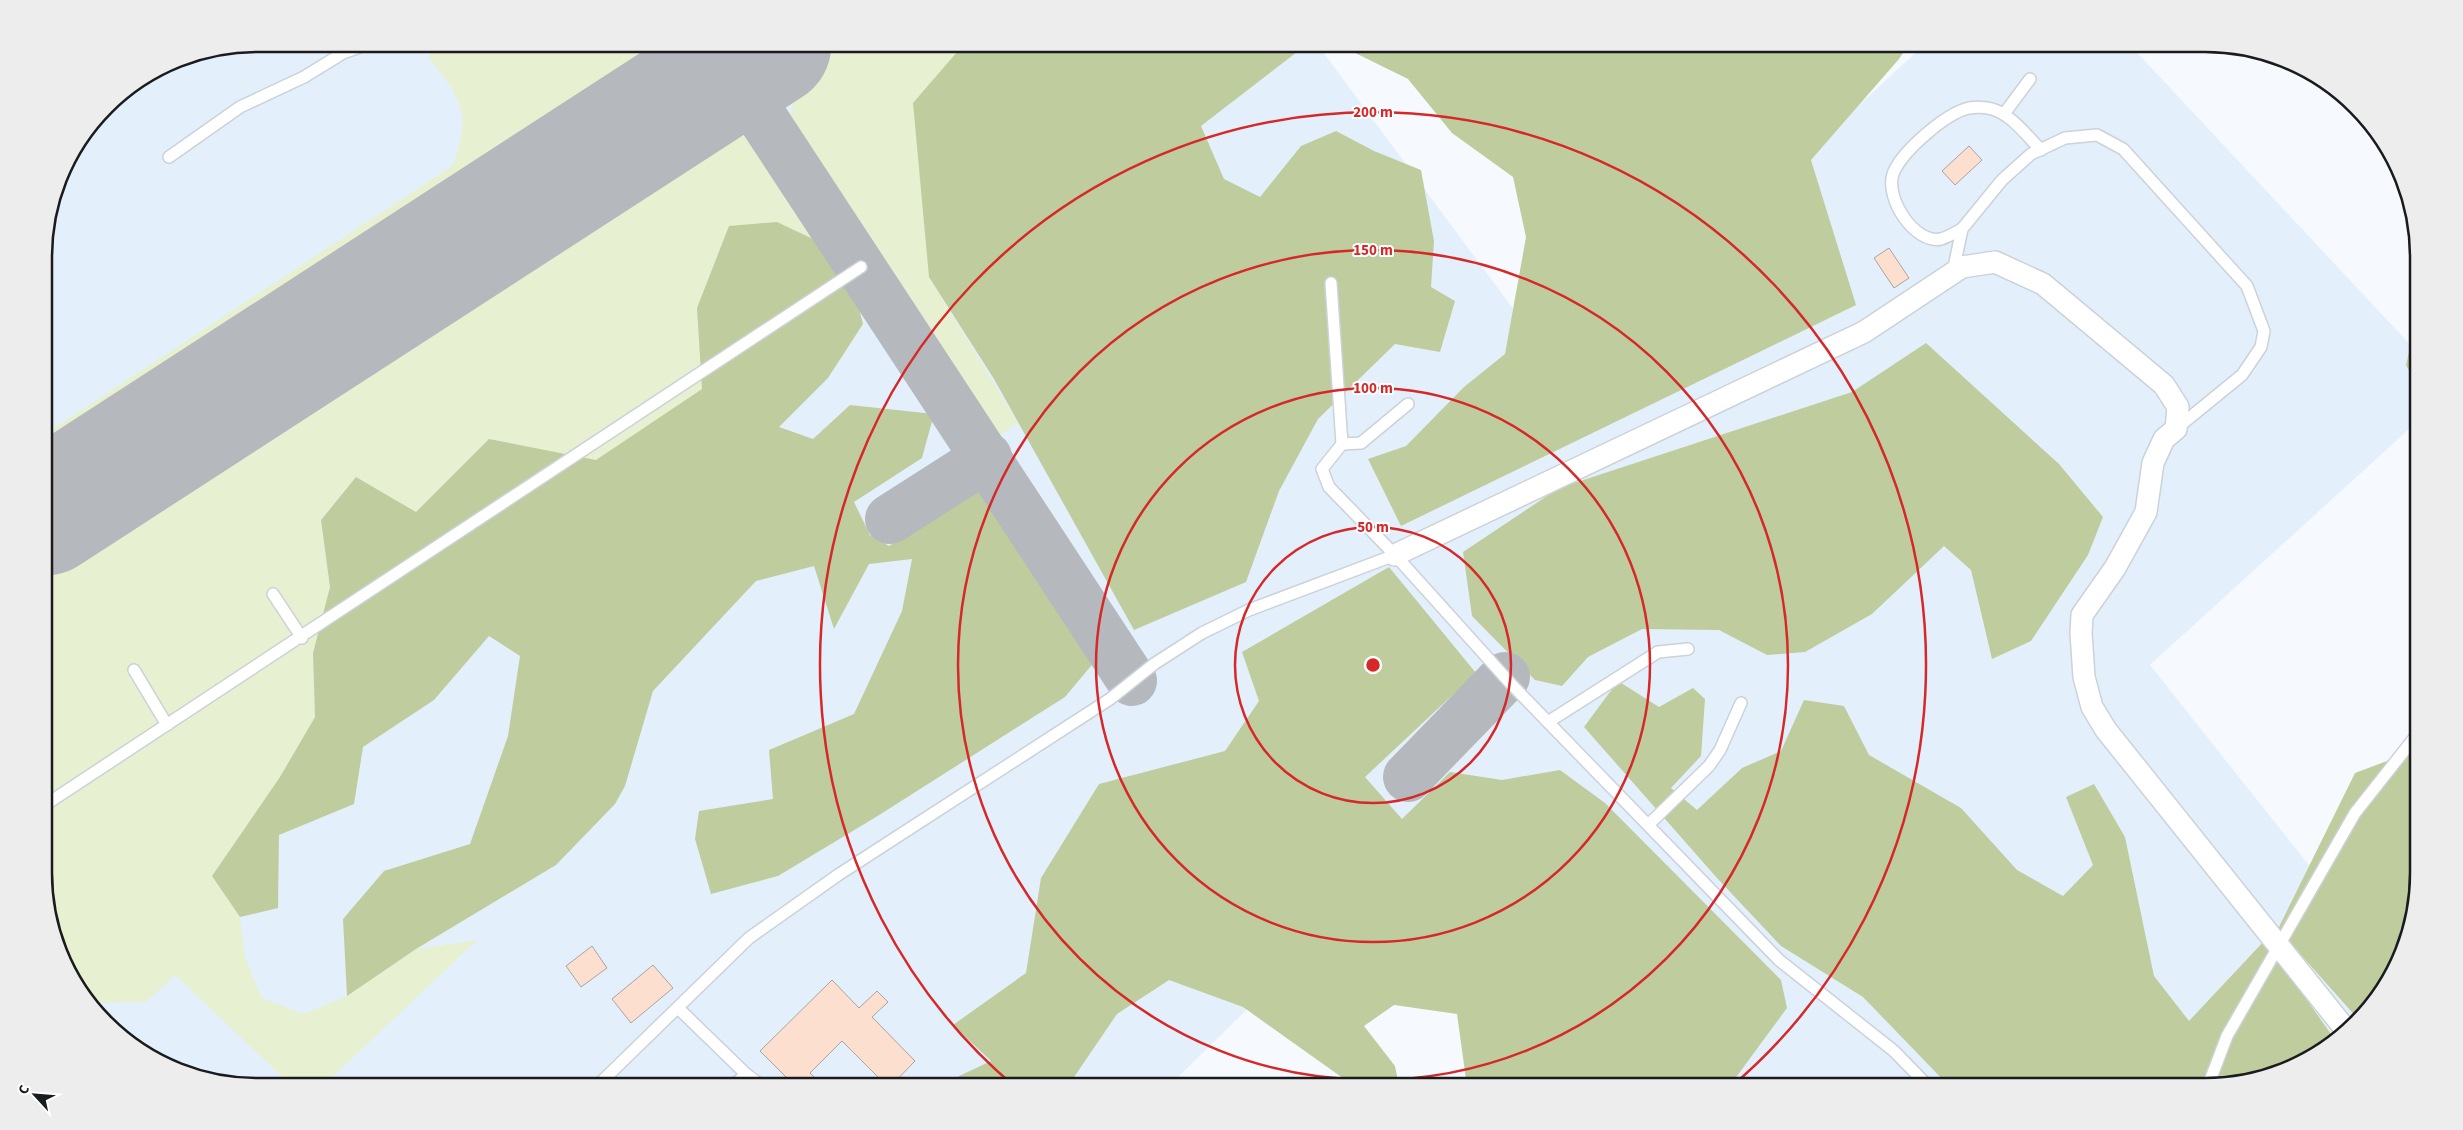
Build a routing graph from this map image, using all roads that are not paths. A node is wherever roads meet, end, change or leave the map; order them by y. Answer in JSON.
{"nodes":[{"id":1,"x":346,"y":52,"type":"edge"},
{"id":2,"x":2030,"y":79,"type":"dead end"},
{"id":3,"x":2004,"y":114,"type":"junction"},
{"id":4,"x":2041,"y":150,"type":"junction"},
{"id":5,"x":169,"y":157,"type":"dead end"},
{"id":6,"x":1962,"y":229,"type":"junction"},
{"id":7,"x":861,"y":267,"type":"dead end"},
{"id":8,"x":1952,"y":273,"type":"junction"},
{"id":9,"x":1331,"y":283,"type":"dead end"},
{"id":10,"x":1408,"y":404,"type":"dead end"},
{"id":11,"x":2176,"y":429,"type":"junction"},
{"id":12,"x":1342,"y":444,"type":"junction"},
{"id":13,"x":1395,"y":555,"type":"junction"},
{"id":14,"x":273,"y":594,"type":"dead end"},
{"id":15,"x":302,"y":638,"type":"junction"},
{"id":16,"x":1688,"y":649,"type":"dead end"},
{"id":17,"x":134,"y":670,"type":"dead end"},
{"id":18,"x":1741,"y":703,"type":"dead end"},
{"id":19,"x":1548,"y":722,"type":"junction"},
{"id":20,"x":167,"y":726,"type":"junction"},
{"id":21,"x":2410,"y":743,"type":"edge"},
{"id":22,"x":52,"y":800,"type":"edge"},
{"id":23,"x":1648,"y":825,"type":"junction"},
{"id":24,"x":2280,"y":946,"type":"junction"},
{"id":25,"x":678,"y":1008,"type":"junction"},
{"id":26,"x":2342,"y":1025,"type":"edge"},
{"id":27,"x":746,"y":1074,"type":"junction"},
{"id":28,"x":606,"y":1078,"type":"edge"},
{"id":29,"x":742,"y":1078,"type":"edge"},
{"id":30,"x":751,"y":1078,"type":"edge"},
{"id":31,"x":1920,"y":1078,"type":"edge"},
{"id":32,"x":2211,"y":1078,"type":"edge"}],
"edges":[{"from":1,"to":5,"type":"lane"},
{"from":2,"to":3,"type":"lane"},
{"from":3,"to":4,"type":"lane"},
{"from":3,"to":6,"type":"lane"},
{"from":4,"to":6,"type":"lane"},
{"from":4,"to":11,"type":"lane"},
{"from":6,"to":8,"type":"lane"},
{"from":7,"to":15,"type":"lane"},
{"from":8,"to":11,"type":"street"},
{"from":8,"to":13,"type":"street"},
{"from":9,"to":12,"type":"lane"},
{"from":10,"to":12,"type":"lane"},
{"from":11,"to":24,"type":"street"},
{"from":12,"to":13,"type":"lane"},
{"from":13,"to":19,"type":"lane"},
{"from":13,"to":25,"type":"lane"},
{"from":14,"to":15,"type":"lane"},
{"from":15,"to":20,"type":"lane"},
{"from":16,"to":19,"type":"lane"},
{"from":17,"to":20,"type":"lane"},
{"from":18,"to":23,"type":"lane"},
{"from":19,"to":23,"type":"lane"},
{"from":20,"to":22,"type":"lane"},
{"from":21,"to":24,"type":"lane"},
{"from":23,"to":31,"type":"lane"},
{"from":24,"to":26,"type":"street"},
{"from":24,"to":32,"type":"lane"},
{"from":25,"to":27,"type":"lane"},
{"from":25,"to":28,"type":"lane"},
{"from":27,"to":29,"type":"lane"},
{"from":27,"to":30,"type":"lane"}]}
